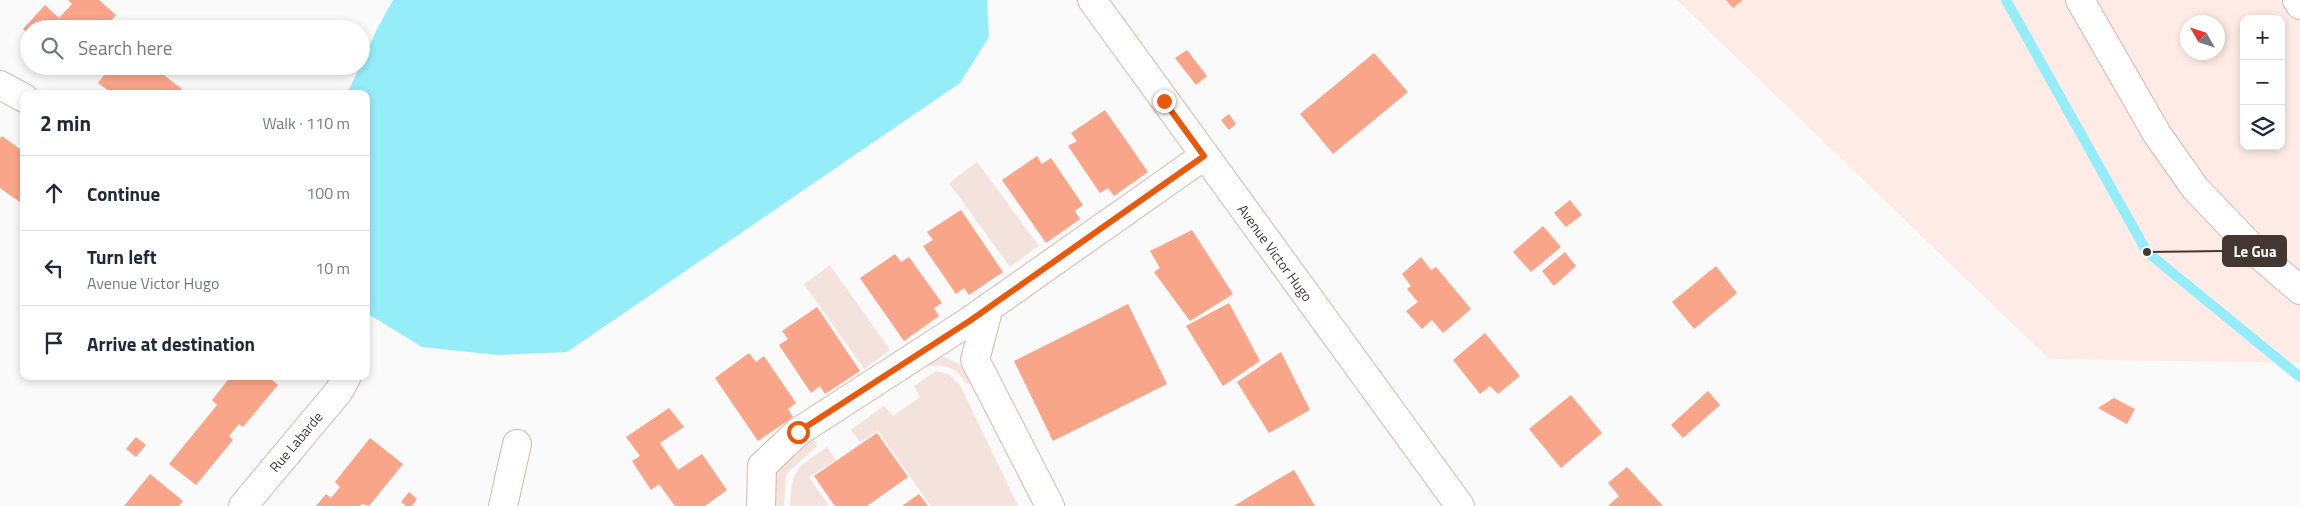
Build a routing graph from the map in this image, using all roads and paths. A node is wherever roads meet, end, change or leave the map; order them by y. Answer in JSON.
{"nodes":[{"id":1,"x":1092,"y":0,"type":"edge"},
{"id":2,"x":2080,"y":0,"type":"edge"},
{"id":3,"x":2297,"y":0,"type":"edge"},
{"id":4,"x":2300,"y":4,"type":"edge"},
{"id":5,"x":0,"y":85,"type":"edge"},
{"id":6,"x":20,"y":96,"type":"edge"},
{"id":7,"x":1204,"y":156,"type":"junction"},
{"id":8,"x":2300,"y":290,"type":"edge"},
{"id":9,"x":989,"y":307,"type":"junction"},
{"id":10,"x":933,"y":344,"type":"junction"},
{"id":11,"x":974,"y":360,"type":"junction"},
{"id":12,"x":345,"y":380,"type":"edge"},
{"id":13,"x":517,"y":444,"type":"dead end"},
{"id":14,"x":243,"y":506,"type":"edge"},
{"id":15,"x":503,"y":506,"type":"edge"},
{"id":16,"x":761,"y":506,"type":"edge"},
{"id":17,"x":1050,"y":506,"type":"edge"},
{"id":18,"x":1460,"y":506,"type":"edge"}],
"edges":[{"from":1,"to":7,"type":"main road","name":"Avenue Victor Hugo"},
{"from":2,"to":8,"type":"main road"},
{"from":3,"to":4,"type":"main road"},
{"from":5,"to":6,"type":"main road"},
{"from":7,"to":9,"type":"main road"},
{"from":7,"to":18,"type":"main road","name":"Avenue Victor Hugo"},
{"from":9,"to":10,"type":"main road"},
{"from":9,"to":11,"type":"main road"},
{"from":10,"to":11,"type":"main road"},
{"from":10,"to":16,"type":"main road"},
{"from":11,"to":17,"type":"main road"},
{"from":12,"to":14,"type":"main road","name":"Rue Labarde"},
{"from":13,"to":15,"type":"main road"}]}
